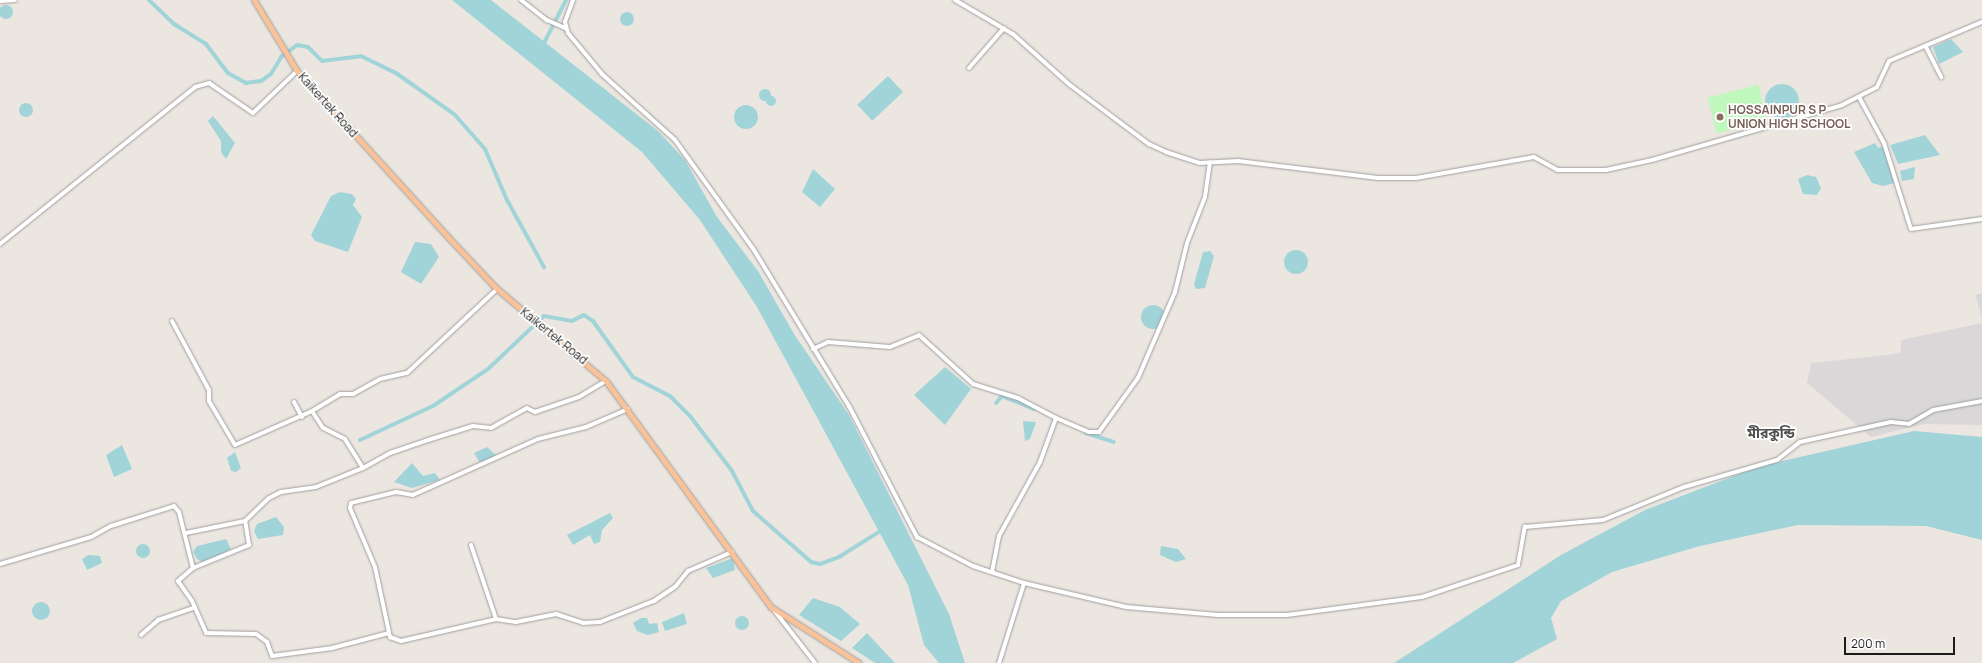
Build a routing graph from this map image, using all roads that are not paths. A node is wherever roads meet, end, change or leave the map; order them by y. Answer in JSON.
{"nodes":[{"id":1,"x":15,"y":0,"type":"edge"},
{"id":2,"x":254,"y":0,"type":"edge"},
{"id":3,"x":521,"y":0,"type":"edge"},
{"id":4,"x":573,"y":0,"type":"edge"},
{"id":5,"x":955,"y":0,"type":"edge"},
{"id":6,"x":0,"y":1,"type":"edge"},
{"id":7,"x":1982,"y":22,"type":"edge"},
{"id":8,"x":562,"y":27,"type":"junction"},
{"id":9,"x":1004,"y":28,"type":"junction"},
{"id":10,"x":1926,"y":47,"type":"junction"},
{"id":11,"x":969,"y":68,"type":"dead end"},
{"id":12,"x":297,"y":71,"type":"junction"},
{"id":13,"x":1941,"y":77,"type":"dead end"},
{"id":14,"x":1859,"y":97,"type":"junction"},
{"id":15,"x":1210,"y":162,"type":"junction"},
{"id":16,"x":1982,"y":219,"type":"edge"},
{"id":17,"x":0,"y":244,"type":"edge"},
{"id":18,"x":497,"y":289,"type":"junction"},
{"id":19,"x":172,"y":321,"type":"dead end"},
{"id":20,"x":813,"y":349,"type":"junction"},
{"id":21,"x":606,"y":381,"type":"junction"},
{"id":22,"x":1982,"y":401,"type":"edge"},
{"id":23,"x":294,"y":402,"type":"dead end"},
{"id":24,"x":628,"y":409,"type":"junction"},
{"id":25,"x":312,"y":412,"type":"junction"},
{"id":26,"x":302,"y":417,"type":"junction"},
{"id":27,"x":1056,"y":419,"type":"junction"},
{"id":28,"x":363,"y":468,"type":"junction"},
{"id":29,"x":245,"y":521,"type":"junction"},
{"id":30,"x":186,"y":533,"type":"junction"},
{"id":31,"x":471,"y":545,"type":"dead end"},
{"id":32,"x":732,"y":552,"type":"junction"},
{"id":33,"x":0,"y":564,"type":"edge"},
{"id":34,"x":193,"y":568,"type":"junction"},
{"id":35,"x":992,"y":572,"type":"junction"},
{"id":36,"x":1024,"y":583,"type":"junction"},
{"id":37,"x":195,"y":606,"type":"junction"},
{"id":38,"x":771,"y":607,"type":"junction"},
{"id":39,"x":496,"y":619,"type":"junction"},
{"id":40,"x":389,"y":633,"type":"junction"},
{"id":41,"x":140,"y":635,"type":"dead end"},
{"id":42,"x":815,"y":663,"type":"edge"},
{"id":43,"x":859,"y":663,"type":"edge"},
{"id":44,"x":999,"y":663,"type":"edge"}],
"edges":[{"from":1,"to":6,"type":"street"},
{"from":2,"to":12,"type":"main road","name":"Kaikertek Road"},
{"from":3,"to":8,"type":"street"},
{"from":4,"to":8,"type":"street"},
{"from":5,"to":9,"type":"street"},
{"from":7,"to":10,"type":"street"},
{"from":8,"to":20,"type":"street"},
{"from":9,"to":11,"type":"street"},
{"from":9,"to":15,"type":"street"},
{"from":10,"to":13,"type":"street"},
{"from":10,"to":14,"type":"street"},
{"from":12,"to":17,"type":"street"},
{"from":12,"to":18,"type":"main road","name":"Kaikertek Road"},
{"from":14,"to":15,"type":"street"},
{"from":14,"to":16,"type":"street"},
{"from":15,"to":27,"type":"street"},
{"from":18,"to":21,"type":"main road","name":"Kaikertek Road"},
{"from":18,"to":25,"type":"street"},
{"from":19,"to":26,"type":"street"},
{"from":20,"to":27,"type":"street"},
{"from":20,"to":35,"type":"street"},
{"from":21,"to":24,"type":"main road","name":"Kaikertek Road"},
{"from":21,"to":28,"type":"street"},
{"from":22,"to":36,"type":"street"},
{"from":23,"to":26,"type":"street"},
{"from":24,"to":32,"type":"main road","name":"Kaikertek Road"},
{"from":24,"to":40,"type":"street"},
{"from":25,"to":26,"type":"street"},
{"from":25,"to":28,"type":"street"},
{"from":27,"to":35,"type":"street"},
{"from":28,"to":29,"type":"street"},
{"from":29,"to":30,"type":"street"},
{"from":29,"to":34,"type":"street"},
{"from":30,"to":33,"type":"street"},
{"from":30,"to":34,"type":"street"},
{"from":31,"to":39,"type":"street"},
{"from":32,"to":38,"type":"main road","name":"Kaikertek Road"},
{"from":32,"to":39,"type":"street"},
{"from":34,"to":37,"type":"street"},
{"from":35,"to":36,"type":"street"},
{"from":36,"to":44,"type":"street"},
{"from":37,"to":40,"type":"street"},
{"from":37,"to":41,"type":"street"},
{"from":38,"to":42,"type":"street"},
{"from":38,"to":43,"type":"main road","name":"Kaikertek Road"},
{"from":39,"to":40,"type":"street"}]}
